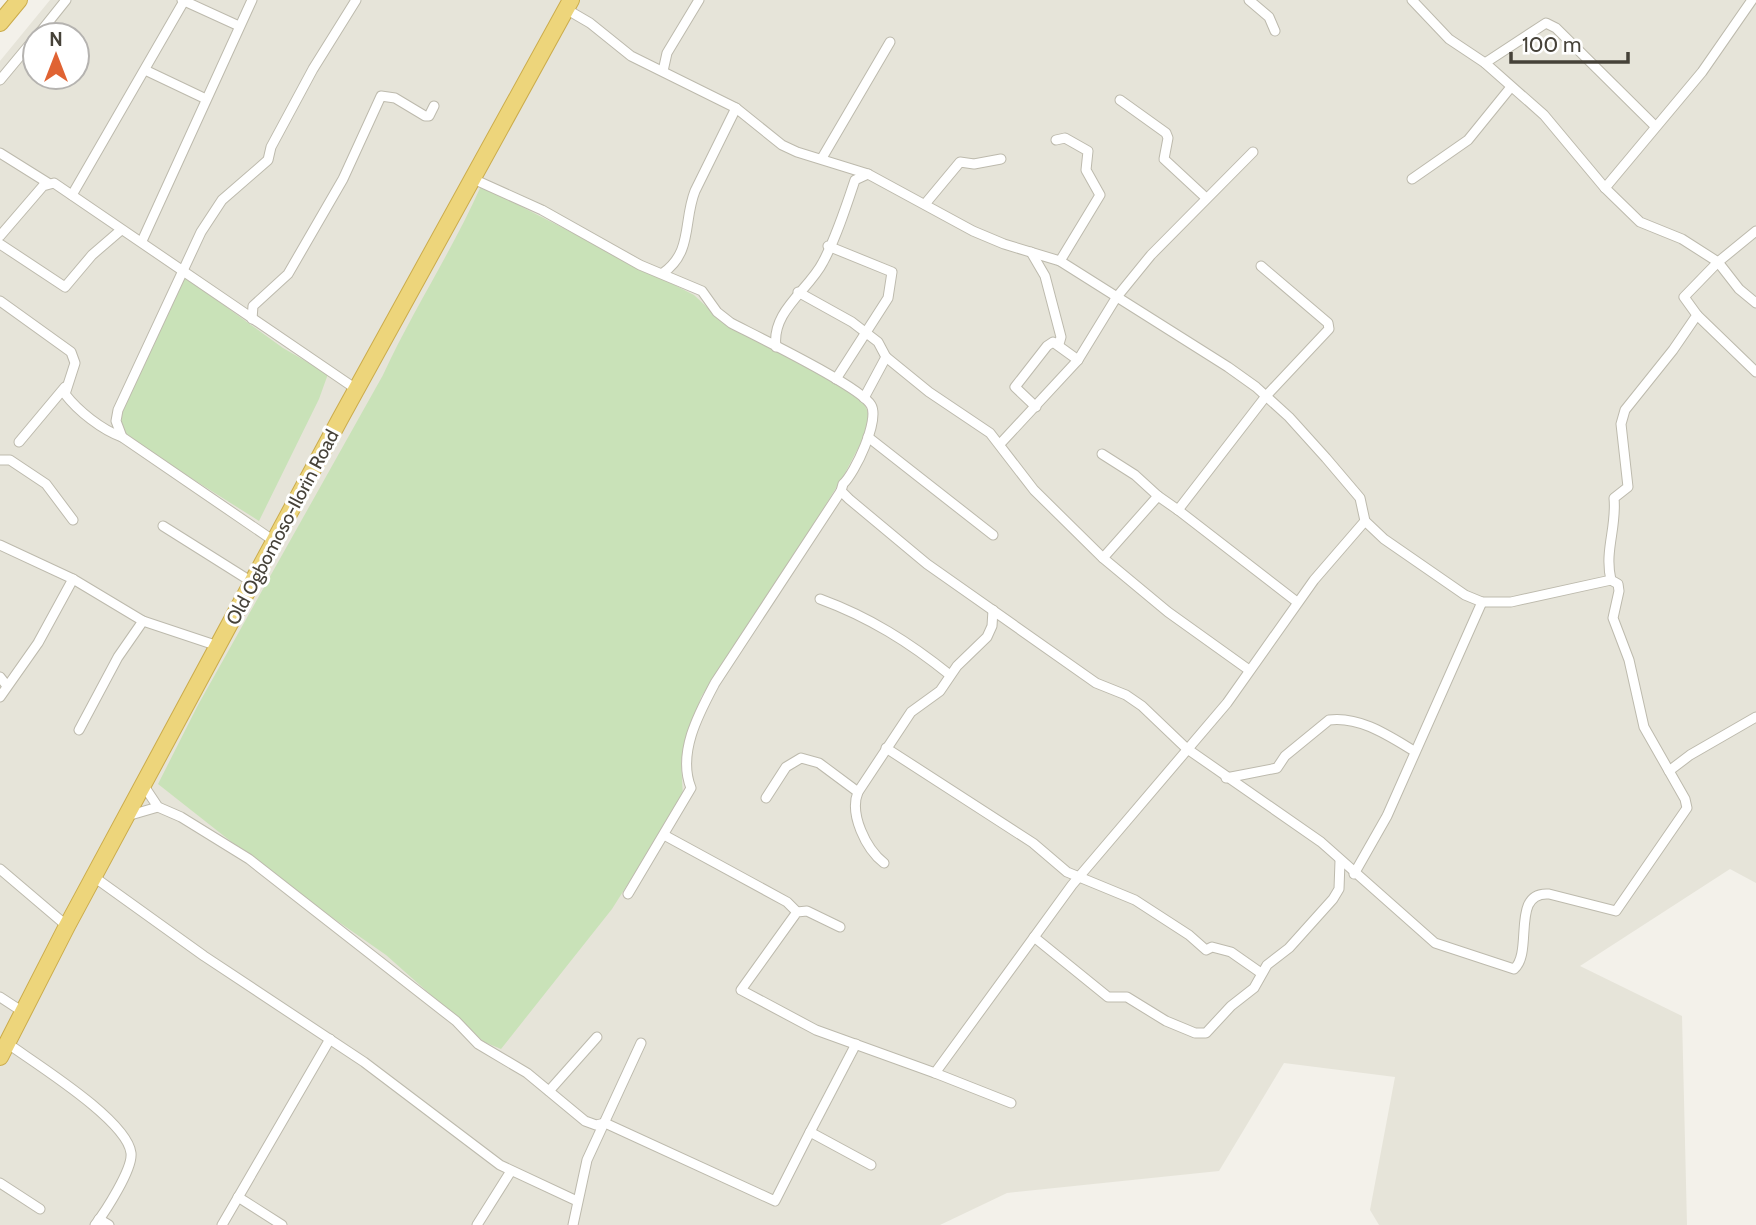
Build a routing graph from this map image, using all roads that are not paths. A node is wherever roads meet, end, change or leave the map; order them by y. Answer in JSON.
{"nodes":[{"id":1,"x":19,"y":0,"type":"edge"},
{"id":2,"x":66,"y":0,"type":"edge"},
{"id":3,"x":252,"y":0,"type":"edge"},
{"id":4,"x":356,"y":0,"type":"edge"},
{"id":5,"x":699,"y":0,"type":"edge"},
{"id":6,"x":1249,"y":0,"type":"edge"},
{"id":7,"x":1752,"y":0,"type":"edge"},
{"id":8,"x":183,"y":1,"type":"edge"},
{"id":9,"x":1416,"y":2,"type":"edge"},
{"id":10,"x":568,"y":5,"type":"edge"},
{"id":11,"x":48,"y":21,"type":"edge"},
{"id":12,"x":0,"y":23,"type":"edge"},
{"id":13,"x":239,"y":26,"type":"junction"},
{"id":14,"x":1275,"y":31,"type":"dead end"},
{"id":15,"x":890,"y":42,"type":"dead end"},
{"id":16,"x":21,"y":54,"type":"edge"},
{"id":17,"x":1485,"y":62,"type":"junction"},
{"id":18,"x":145,"y":70,"type":"junction"},
{"id":19,"x":663,"y":71,"type":"junction"},
{"id":20,"x":0,"y":80,"type":"edge"},
{"id":21,"x":1511,"y":87,"type":"junction"},
{"id":22,"x":206,"y":99,"type":"junction"},
{"id":23,"x":1120,"y":100,"type":"dead end"},
{"id":24,"x":434,"y":106,"type":"dead end"},
{"id":25,"x":736,"y":108,"type":"junction"},
{"id":26,"x":1655,"y":126,"type":"junction"},
{"id":27,"x":1056,"y":140,"type":"dead end"},
{"id":28,"x":1253,"y":152,"type":"dead end"},
{"id":29,"x":0,"y":153,"type":"edge"},
{"id":30,"x":822,"y":158,"type":"junction"},
{"id":31,"x":1001,"y":159,"type":"dead end"},
{"id":32,"x":868,"y":174,"type":"junction"},
{"id":33,"x":471,"y":177,"type":"junction"},
{"id":34,"x":1412,"y":179,"type":"dead end"},
{"id":35,"x":48,"y":183,"type":"junction"},
{"id":36,"x":1605,"y":188,"type":"junction"},
{"id":37,"x":72,"y":195,"type":"junction"},
{"id":38,"x":1205,"y":197,"type":"junction"},
{"id":39,"x":925,"y":204,"type":"junction"},
{"id":40,"x":121,"y":230,"type":"junction"},
{"id":41,"x":1756,"y":231,"type":"edge"},
{"id":42,"x":0,"y":236,"type":"edge"},
{"id":43,"x":142,"y":241,"type":"junction"},
{"id":44,"x":0,"y":244,"type":"edge"},
{"id":45,"x":828,"y":246,"type":"junction"},
{"id":46,"x":1031,"y":252,"type":"junction"},
{"id":47,"x":1060,"y":261,"type":"junction"},
{"id":48,"x":1718,"y":262,"type":"junction"},
{"id":49,"x":1261,"y":266,"type":"dead end"},
{"id":50,"x":184,"y":271,"type":"junction"},
{"id":51,"x":663,"y":274,"type":"junction"},
{"id":52,"x":798,"y":292,"type":"junction"},
{"id":53,"x":1116,"y":298,"type":"junction"},
{"id":54,"x":0,"y":301,"type":"edge"},
{"id":55,"x":1756,"y":303,"type":"edge"},
{"id":56,"x":1697,"y":315,"type":"junction"},
{"id":57,"x":252,"y":319,"type":"junction"},
{"id":58,"x":864,"y":332,"type":"junction"},
{"id":59,"x":1059,"y":344,"type":"junction"},
{"id":60,"x":776,"y":347,"type":"junction"},
{"id":61,"x":886,"y":357,"type":"junction"},
{"id":62,"x":1078,"y":360,"type":"junction"},
{"id":63,"x":1756,"y":372,"type":"edge"},
{"id":64,"x":835,"y":379,"type":"junction"},
{"id":65,"x":65,"y":387,"type":"junction"},
{"id":66,"x":356,"y":388,"type":"junction"},
{"id":67,"x":1266,"y":396,"type":"junction"},
{"id":68,"x":864,"y":398,"type":"junction"},
{"id":69,"x":1036,"y":407,"type":"junction"},
{"id":70,"x":122,"y":437,"type":"junction"},
{"id":71,"x":868,"y":438,"type":"junction"},
{"id":72,"x":19,"y":442,"type":"dead end"},
{"id":73,"x":1000,"y":444,"type":"junction"},
{"id":74,"x":1102,"y":454,"type":"dead end"},
{"id":75,"x":0,"y":460,"type":"edge"},
{"id":76,"x":841,"y":491,"type":"junction"},
{"id":77,"x":1158,"y":496,"type":"junction"},
{"id":78,"x":1178,"y":510,"type":"junction"},
{"id":79,"x":73,"y":520,"type":"dead end"},
{"id":80,"x":1365,"y":521,"type":"junction"},
{"id":81,"x":163,"y":526,"type":"dead end"},
{"id":82,"x":993,"y":535,"type":"dead end"},
{"id":83,"x":274,"y":541,"type":"junction"},
{"id":84,"x":0,"y":545,"type":"edge"},
{"id":85,"x":1103,"y":558,"type":"junction"},
{"id":86,"x":73,"y":579,"type":"junction"},
{"id":87,"x":1611,"y":580,"type":"junction"},
{"id":88,"x":252,"y":582,"type":"junction"},
{"id":89,"x":820,"y":599,"type":"dead end"},
{"id":90,"x":1297,"y":602,"type":"junction"},
{"id":91,"x":1482,"y":602,"type":"junction"},
{"id":92,"x":993,"y":610,"type":"junction"},
{"id":93,"x":143,"y":621,"type":"junction"},
{"id":94,"x":218,"y":646,"type":"junction"},
{"id":95,"x":1249,"y":670,"type":"junction"},
{"id":96,"x":950,"y":675,"type":"junction"},
{"id":97,"x":0,"y":677,"type":"edge"},
{"id":98,"x":7,"y":686,"type":"junction"},
{"id":99,"x":0,"y":697,"type":"edge"},
{"id":100,"x":1756,"y":717,"type":"edge"},
{"id":101,"x":79,"y":730,"type":"dead end"},
{"id":102,"x":886,"y":748,"type":"junction"},
{"id":103,"x":1186,"y":748,"type":"junction"},
{"id":104,"x":1414,"y":751,"type":"junction"},
{"id":105,"x":1669,"y":771,"type":"junction"},
{"id":106,"x":1226,"y":778,"type":"junction"},
{"id":107,"x":144,"y":786,"type":"junction"},
{"id":108,"x":858,"y":792,"type":"junction"},
{"id":109,"x":766,"y":798,"type":"dead end"},
{"id":110,"x":158,"y":807,"type":"junction"},
{"id":111,"x":127,"y":816,"type":"junction"},
{"id":112,"x":664,"y":835,"type":"junction"},
{"id":113,"x":1340,"y":861,"type":"junction"},
{"id":114,"x":884,"y":863,"type":"dead end"},
{"id":115,"x":0,"y":869,"type":"edge"},
{"id":116,"x":1354,"y":874,"type":"junction"},
{"id":117,"x":1081,"y":875,"type":"junction"},
{"id":118,"x":94,"y":877,"type":"junction"},
{"id":119,"x":628,"y":894,"type":"dead end"},
{"id":120,"x":797,"y":912,"type":"junction"},
{"id":121,"x":67,"y":926,"type":"junction"},
{"id":122,"x":840,"y":927,"type":"dead end"},
{"id":123,"x":1034,"y":937,"type":"junction"},
{"id":124,"x":1261,"y":973,"type":"junction"},
{"id":125,"x":0,"y":997,"type":"edge"},
{"id":126,"x":23,"y":1012,"type":"junction"},
{"id":127,"x":597,"y":1037,"type":"dead end"},
{"id":128,"x":330,"y":1040,"type":"junction"},
{"id":129,"x":641,"y":1043,"type":"dead end"},
{"id":130,"x":856,"y":1044,"type":"junction"},
{"id":131,"x":4,"y":1050,"type":"edge"},
{"id":132,"x":935,"y":1073,"type":"junction"},
{"id":133,"x":550,"y":1091,"type":"junction"},
{"id":134,"x":1011,"y":1103,"type":"dead end"},
{"id":135,"x":605,"y":1122,"type":"junction"},
{"id":136,"x":810,"y":1132,"type":"junction"},
{"id":137,"x":871,"y":1166,"type":"dead end"},
{"id":138,"x":511,"y":1171,"type":"junction"},
{"id":139,"x":0,"y":1183,"type":"edge"},
{"id":140,"x":237,"y":1197,"type":"junction"},
{"id":141,"x":577,"y":1201,"type":"junction"},
{"id":142,"x":40,"y":1209,"type":"dead end"},
{"id":143,"x":97,"y":1222,"type":"edge"},
{"id":144,"x":109,"y":1225,"type":"edge"},
{"id":145,"x":222,"y":1225,"type":"edge"},
{"id":146,"x":282,"y":1225,"type":"edge"},
{"id":147,"x":477,"y":1225,"type":"edge"},
{"id":148,"x":572,"y":1225,"type":"edge"}],
"edges":[{"from":1,"to":12,"type":"highway"},
{"from":2,"to":11,"type":"street"},
{"from":3,"to":13,"type":"street"},
{"from":4,"to":50,"type":"street"},
{"from":5,"to":19,"type":"street"},
{"from":6,"to":14,"type":"street"},
{"from":7,"to":26,"type":"street"},
{"from":8,"to":13,"type":"street"},
{"from":8,"to":18,"type":"street"},
{"from":9,"to":17,"type":"street"},
{"from":10,"to":19,"type":"street"},
{"from":10,"to":33,"type":"highway","name":"Old Ogbomoso-Ilorin Road"},
{"from":13,"to":22,"type":"street"},
{"from":15,"to":30,"type":"street"},
{"from":16,"to":20,"type":"street"},
{"from":17,"to":21,"type":"street"},
{"from":17,"to":26,"type":"street"},
{"from":18,"to":22,"type":"street"},
{"from":18,"to":37,"type":"street"},
{"from":19,"to":25,"type":"street"},
{"from":21,"to":34,"type":"street"},
{"from":21,"to":36,"type":"street"},
{"from":22,"to":43,"type":"street"},
{"from":23,"to":38,"type":"street"},
{"from":24,"to":57,"type":"street"},
{"from":25,"to":30,"type":"street"},
{"from":25,"to":51,"type":"street"},
{"from":26,"to":36,"type":"street"},
{"from":27,"to":47,"type":"street"},
{"from":28,"to":38,"type":"street"},
{"from":29,"to":35,"type":"street"},
{"from":30,"to":32,"type":"street"},
{"from":31,"to":39,"type":"street"},
{"from":32,"to":39,"type":"street"},
{"from":32,"to":45,"type":"street"},
{"from":33,"to":51,"type":"street"},
{"from":33,"to":66,"type":"highway","name":"Old Ogbomoso-Ilorin Road"},
{"from":35,"to":37,"type":"street"},
{"from":35,"to":42,"type":"street"},
{"from":36,"to":48,"type":"street"},
{"from":37,"to":40,"type":"street"},
{"from":38,"to":53,"type":"street"},
{"from":39,"to":46,"type":"street"},
{"from":40,"to":43,"type":"street"},
{"from":40,"to":44,"type":"street"},
{"from":41,"to":48,"type":"street"},
{"from":43,"to":50,"type":"street"},
{"from":45,"to":52,"type":"street"},
{"from":45,"to":58,"type":"street"},
{"from":46,"to":47,"type":"street"},
{"from":46,"to":59,"type":"street"},
{"from":47,"to":53,"type":"street"},
{"from":48,"to":55,"type":"street"},
{"from":48,"to":56,"type":"street"},
{"from":49,"to":67,"type":"street"},
{"from":50,"to":57,"type":"street"},
{"from":50,"to":70,"type":"street"},
{"from":51,"to":60,"type":"street"},
{"from":52,"to":58,"type":"street"},
{"from":52,"to":60,"type":"street"},
{"from":53,"to":62,"type":"street"},
{"from":53,"to":67,"type":"street"},
{"from":54,"to":65,"type":"street"},
{"from":56,"to":63,"type":"street"},
{"from":56,"to":87,"type":"street"},
{"from":57,"to":66,"type":"street"},
{"from":58,"to":61,"type":"street"},
{"from":58,"to":64,"type":"street"},
{"from":59,"to":62,"type":"street"},
{"from":59,"to":69,"type":"street"},
{"from":60,"to":64,"type":"street"},
{"from":61,"to":68,"type":"street"},
{"from":61,"to":73,"type":"street"},
{"from":62,"to":69,"type":"street"},
{"from":64,"to":68,"type":"street"},
{"from":65,"to":70,"type":"street"},
{"from":65,"to":72,"type":"street"},
{"from":66,"to":83,"type":"highway","name":"Old Ogbomoso-Ilorin Road"},
{"from":67,"to":78,"type":"street"},
{"from":67,"to":80,"type":"street"},
{"from":68,"to":71,"type":"street"},
{"from":69,"to":73,"type":"street"},
{"from":70,"to":83,"type":"street"},
{"from":71,"to":76,"type":"street"},
{"from":71,"to":82,"type":"street"},
{"from":73,"to":85,"type":"street"},
{"from":74,"to":77,"type":"street"},
{"from":75,"to":79,"type":"street"},
{"from":76,"to":92,"type":"street"},
{"from":76,"to":112,"type":"street"},
{"from":77,"to":78,"type":"street"},
{"from":77,"to":85,"type":"street"},
{"from":78,"to":90,"type":"street"},
{"from":80,"to":90,"type":"street"},
{"from":80,"to":91,"type":"street"},
{"from":81,"to":88,"type":"street"},
{"from":83,"to":88,"type":"highway","name":"Old Ogbomoso-Ilorin Road"},
{"from":84,"to":86,"type":"street"},
{"from":85,"to":95,"type":"street"},
{"from":86,"to":93,"type":"street"},
{"from":86,"to":98,"type":"street"},
{"from":87,"to":91,"type":"street"},
{"from":87,"to":105,"type":"street"},
{"from":88,"to":94,"type":"highway","name":"Old Ogbomoso-Ilorin Road"},
{"from":89,"to":96,"type":"street"},
{"from":90,"to":95,"type":"street"},
{"from":91,"to":104,"type":"street"},
{"from":92,"to":96,"type":"street"},
{"from":92,"to":103,"type":"street"},
{"from":93,"to":94,"type":"street"},
{"from":93,"to":101,"type":"street"},
{"from":94,"to":107,"type":"highway","name":"Old Ogbomoso-Ilorin Road"},
{"from":95,"to":103,"type":"street"},
{"from":96,"to":102,"type":"street"},
{"from":97,"to":98,"type":"street"},
{"from":98,"to":99,"type":"street"},
{"from":100,"to":105,"type":"street"},
{"from":102,"to":108,"type":"street"},
{"from":102,"to":117,"type":"street"},
{"from":103,"to":106,"type":"street"},
{"from":103,"to":117,"type":"street"},
{"from":104,"to":106,"type":"street"},
{"from":104,"to":116,"type":"street"},
{"from":105,"to":116,"type":"street"},
{"from":106,"to":113,"type":"street"},
{"from":107,"to":110,"type":"street"},
{"from":107,"to":111,"type":"highway","name":"Old Ogbomoso-Ilorin Road"},
{"from":108,"to":109,"type":"street"},
{"from":108,"to":114,"type":"street"},
{"from":110,"to":111,"type":"street"},
{"from":110,"to":133,"type":"street"},
{"from":111,"to":118,"type":"highway","name":"Old Ogbomoso-Ilorin Road"},
{"from":112,"to":119,"type":"street"},
{"from":112,"to":120,"type":"street"},
{"from":113,"to":116,"type":"street"},
{"from":113,"to":124,"type":"street"},
{"from":115,"to":121,"type":"street"},
{"from":117,"to":123,"type":"street"},
{"from":117,"to":124,"type":"street"},
{"from":118,"to":121,"type":"highway","name":"Old Ogbomoso-Ilorin Road"},
{"from":118,"to":128,"type":"street"},
{"from":120,"to":122,"type":"street"},
{"from":120,"to":130,"type":"street"},
{"from":121,"to":126,"type":"highway","name":"Old Ogbomoso-Ilorin Road"},
{"from":123,"to":124,"type":"street"},
{"from":123,"to":132,"type":"street"},
{"from":125,"to":126,"type":"street"},
{"from":126,"to":131,"type":"highway","name":"Old Ogbomoso-Ilorin Road"},
{"from":127,"to":133,"type":"street"},
{"from":128,"to":138,"type":"street"},
{"from":128,"to":140,"type":"street"},
{"from":129,"to":135,"type":"street"},
{"from":130,"to":132,"type":"street"},
{"from":130,"to":136,"type":"street"},
{"from":131,"to":143,"type":"street"},
{"from":132,"to":134,"type":"street"},
{"from":133,"to":135,"type":"street"},
{"from":135,"to":136,"type":"street"},
{"from":135,"to":141,"type":"street"},
{"from":136,"to":137,"type":"street"},
{"from":138,"to":141,"type":"street"},
{"from":138,"to":147,"type":"street"},
{"from":139,"to":142,"type":"street"},
{"from":140,"to":145,"type":"street"},
{"from":140,"to":146,"type":"street"},
{"from":141,"to":148,"type":"street"},
{"from":143,"to":144,"type":"street"}]}
